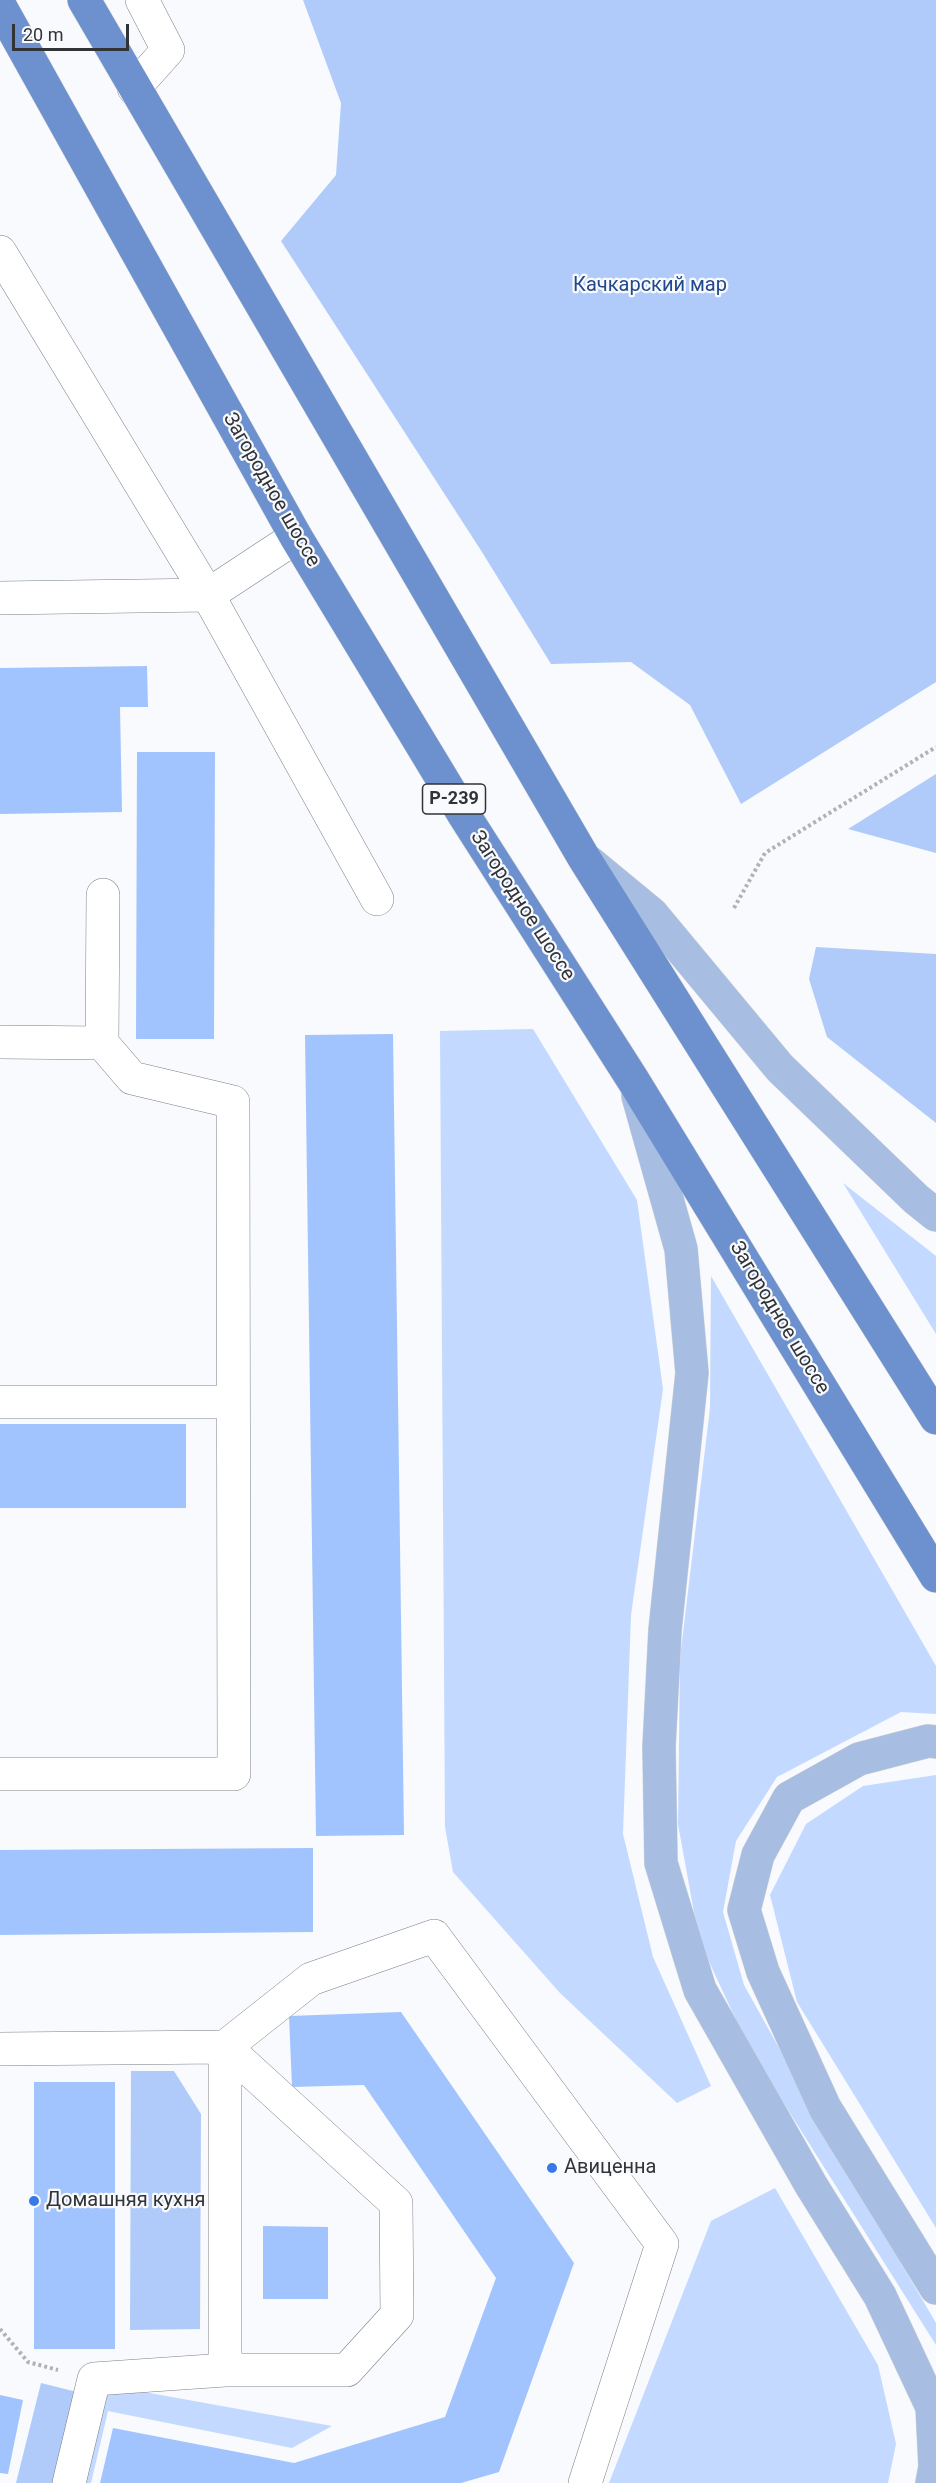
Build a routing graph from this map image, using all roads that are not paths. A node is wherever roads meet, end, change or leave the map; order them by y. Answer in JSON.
{"nodes":[{"id":1,"x":84,"y":0,"type":"edge"},
{"id":2,"x":142,"y":0,"type":"edge"},
{"id":3,"x":0,"y":6,"type":"edge"},
{"id":4,"x":134,"y":88,"type":"junction"},
{"id":5,"x":0,"y":252,"type":"edge"},
{"id":6,"x":296,"y":537,"type":"junction"},
{"id":7,"x":208,"y":595,"type":"junction"},
{"id":8,"x":0,"y":598,"type":"edge"},
{"id":9,"x":584,"y":858,"type":"junction"},
{"id":10,"x":103,"y":896,"type":"dead end"},
{"id":11,"x":377,"y":899,"type":"dead end"},
{"id":12,"x":0,"y":1042,"type":"edge"},
{"id":13,"x":102,"y":1043,"type":"junction"},
{"id":14,"x":633,"y":1080,"type":"junction"},
{"id":15,"x":936,"y":1215,"type":"edge"},
{"id":16,"x":0,"y":1402,"type":"edge"},
{"id":17,"x":233,"y":1402,"type":"junction"},
{"id":18,"x":936,"y":1418,"type":"edge"},
{"id":19,"x":936,"y":1576,"type":"edge"},
{"id":20,"x":936,"y":1742,"type":"edge"},
{"id":21,"x":0,"y":1774,"type":"edge"},
{"id":22,"x":225,"y":2047,"type":"junction"},
{"id":23,"x":0,"y":2049,"type":"edge"},
{"id":24,"x":936,"y":2288,"type":"edge"},
{"id":25,"x":225,"y":2370,"type":"junction"},
{"id":26,"x":69,"y":2483,"type":"edge"},
{"id":27,"x":585,"y":2483,"type":"edge"},
{"id":28,"x":932,"y":2483,"type":"edge"}],
"edges":[{"from":1,"to":4,"type":"highway"},
{"from":2,"to":4,"type":"lane"},
{"from":3,"to":6,"type":"highway","name":"Загородное шоссе","number":"Р-239"},
{"from":4,"to":9,"type":"highway"},
{"from":5,"to":7,"type":"lane"},
{"from":6,"to":7,"type":"lane"},
{"from":6,"to":14,"type":"highway","name":"Загородное шоссе","number":"Р-239"},
{"from":7,"to":8,"type":"lane"},
{"from":7,"to":11,"type":"lane"},
{"from":9,"to":15,"type":"main road"},
{"from":9,"to":18,"type":"highway"},
{"from":10,"to":13,"type":"lane"},
{"from":12,"to":13,"type":"lane"},
{"from":13,"to":17,"type":"lane"},
{"from":14,"to":19,"type":"highway","name":"Загородное шоссе","number":"Р-239"},
{"from":14,"to":28,"type":"main road"},
{"from":16,"to":17,"type":"lane"},
{"from":17,"to":21,"type":"lane"},
{"from":20,"to":24,"type":"main road"},
{"from":22,"to":23,"type":"lane"},
{"from":22,"to":25,"type":"lane"},
{"from":22,"to":25,"type":"lane"},
{"from":22,"to":27,"type":"lane"},
{"from":25,"to":26,"type":"lane"}]}
